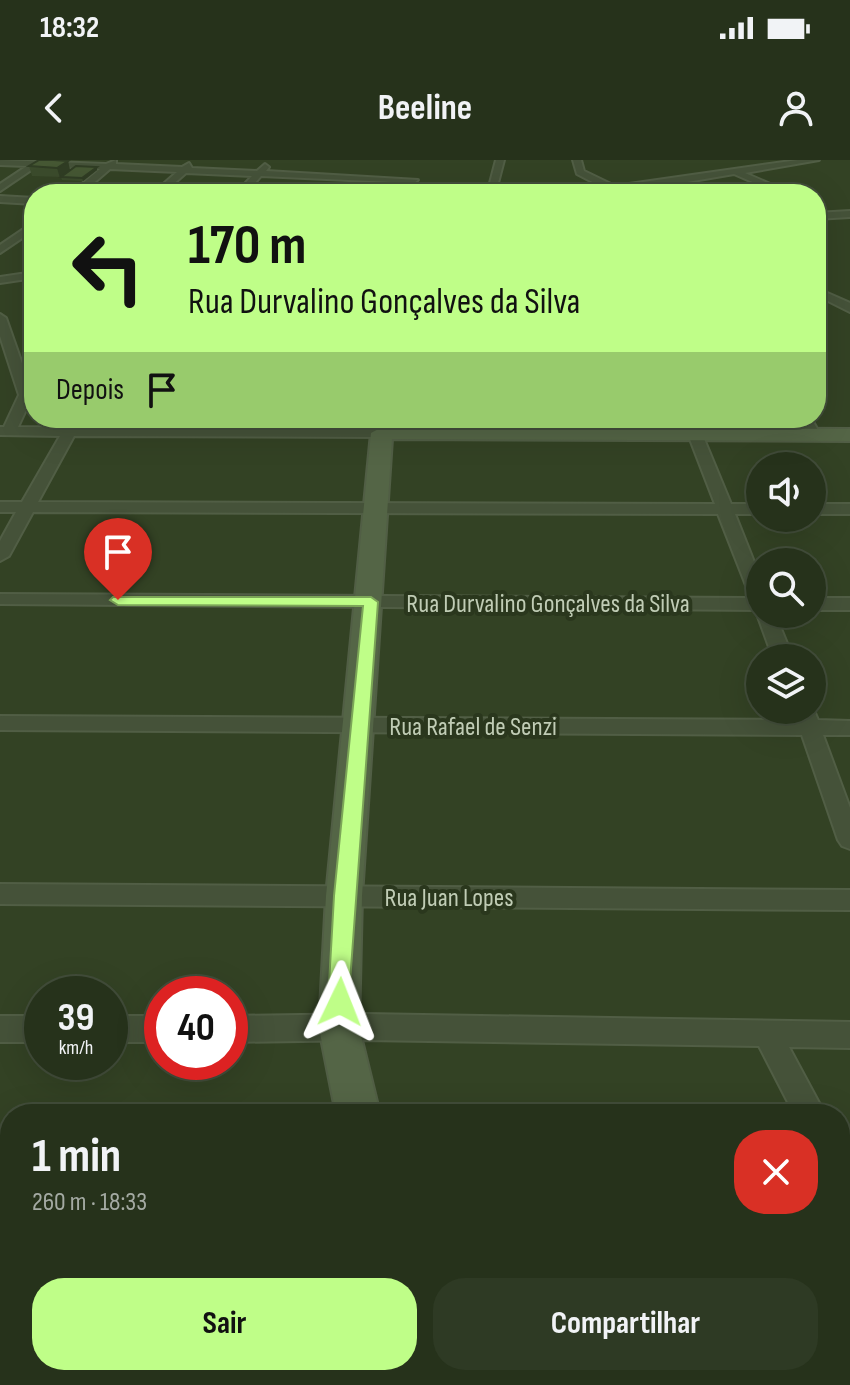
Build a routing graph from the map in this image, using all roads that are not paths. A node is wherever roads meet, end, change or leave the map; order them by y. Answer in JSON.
{"nodes":[{"id":1,"x":196,"y":160,"type":"edge"},
{"id":2,"x":271,"y":160,"type":"edge"},
{"id":3,"x":500,"y":160,"type":"edge"},
{"id":4,"x":577,"y":160,"type":"edge"},
{"id":5,"x":740,"y":160,"type":"edge"},
{"id":6,"x":815,"y":160,"type":"edge"},
{"id":7,"x":0,"y":162,"type":"edge"},
{"id":8,"x":39,"y":162,"type":"edge"},
{"id":9,"x":114,"y":163,"type":"edge"},
{"id":10,"x":758,"y":168,"type":"junction"},
{"id":11,"x":185,"y":169,"type":"junction"},
{"id":12,"x":420,"y":170,"type":"dead end"},
{"id":13,"x":735,"y":172,"type":"junction"},
{"id":14,"x":259,"y":173,"type":"junction"},
{"id":15,"x":414,"y":180,"type":"junction"},
{"id":16,"x":494,"y":183,"type":"dead end"},
{"id":17,"x":88,"y":184,"type":"edge"},
{"id":18,"x":168,"y":184,"type":"edge"},
{"id":19,"x":249,"y":184,"type":"edge"},
{"id":20,"x":412,"y":184,"type":"edge"},
{"id":21,"x":603,"y":184,"type":"edge"},
{"id":22,"x":665,"y":184,"type":"edge"},
{"id":23,"x":764,"y":184,"type":"edge"},
{"id":24,"x":0,"y":188,"type":"edge"},
{"id":25,"x":0,"y":199,"type":"edge"},
{"id":26,"x":24,"y":200,"type":"edge"},
{"id":27,"x":826,"y":210,"type":"edge"},
{"id":28,"x":833,"y":213,"type":"junction"},
{"id":29,"x":826,"y":214,"type":"edge"},
{"id":30,"x":850,"y":214,"type":"edge"},
{"id":31,"x":24,"y":232,"type":"edge"},
{"id":32,"x":2,"y":246,"type":"edge"},
{"id":33,"x":24,"y":276,"type":"edge"},
{"id":34,"x":0,"y":280,"type":"edge"},
{"id":35,"x":826,"y":296,"type":"edge"},
{"id":36,"x":850,"y":308,"type":"edge"},
{"id":37,"x":0,"y":318,"type":"edge"},
{"id":38,"x":11,"y":352,"type":"edge"},
{"id":39,"x":24,"y":389,"type":"edge"},
{"id":40,"x":24,"y":398,"type":"edge"},
{"id":41,"x":248,"y":428,"type":"edge"},
{"id":42,"x":383,"y":428,"type":"edge"},
{"id":43,"x":487,"y":428,"type":"edge"},
{"id":44,"x":780,"y":428,"type":"edge"},
{"id":45,"x":818,"y":428,"type":"edge"},
{"id":46,"x":5,"y":431,"type":"edge"},
{"id":47,"x":69,"y":432,"type":"junction"},
{"id":48,"x":695,"y":434,"type":"junction"},
{"id":49,"x":850,"y":435,"type":"edge"},
{"id":50,"x":0,"y":507,"type":"edge"},
{"id":51,"x":27,"y":507,"type":"junction"},
{"id":52,"x":379,"y":508,"type":"junction"},
{"id":53,"x":723,"y":509,"type":"junction"},
{"id":54,"x":746,"y":509,"type":"edge"},
{"id":55,"x":826,"y":509,"type":"edge"},
{"id":56,"x":850,"y":509,"type":"edge"},
{"id":57,"x":0,"y":556,"type":"edge"},
{"id":58,"x":746,"y":567,"type":"edge"},
{"id":59,"x":0,"y":599,"type":"edge"},
{"id":60,"x":371,"y":602,"type":"junction"},
{"id":61,"x":746,"y":602,"type":"edge"},
{"id":62,"x":826,"y":604,"type":"edge"},
{"id":63,"x":850,"y":604,"type":"edge"},
{"id":64,"x":746,"y":720,"type":"edge"},
{"id":65,"x":0,"y":723,"type":"edge"},
{"id":66,"x":826,"y":723,"type":"edge"},
{"id":67,"x":809,"y":724,"type":"edge"},
{"id":68,"x":359,"y":725,"type":"junction"},
{"id":69,"x":850,"y":728,"type":"edge"},
{"id":70,"x":850,"y":840,"type":"edge"},
{"id":71,"x":0,"y":894,"type":"edge"},
{"id":72,"x":344,"y":896,"type":"junction"},
{"id":73,"x":850,"y":900,"type":"edge"},
{"id":74,"x":339,"y":1028,"type":"junction"},
{"id":75,"x":0,"y":1029,"type":"edge"},
{"id":76,"x":24,"y":1029,"type":"edge"},
{"id":77,"x":248,"y":1029,"type":"edge"},
{"id":78,"x":767,"y":1034,"type":"junction"},
{"id":79,"x":850,"y":1035,"type":"edge"},
{"id":80,"x":356,"y":1104,"type":"edge"},
{"id":81,"x":805,"y":1104,"type":"edge"}],
"edges":[{"from":1,"to":11,"type":"street"},
{"from":2,"to":14,"type":"street"},
{"from":3,"to":16,"type":"street"},
{"from":4,"to":21,"type":"street"},
{"from":5,"to":10,"type":"street"},
{"from":6,"to":10,"type":"street"},
{"from":7,"to":8,"type":"street"},
{"from":8,"to":9,"type":"street"},
{"from":8,"to":24,"type":"street"},
{"from":9,"to":11,"type":"street"},
{"from":9,"to":17,"type":"street"},
{"from":10,"to":13,"type":"street"},
{"from":11,"to":14,"type":"street"},
{"from":11,"to":18,"type":"street"},
{"from":12,"to":15,"type":"street"},
{"from":13,"to":22,"type":"street"},
{"from":13,"to":23,"type":"street"},
{"from":14,"to":15,"type":"street"},
{"from":14,"to":19,"type":"street"},
{"from":15,"to":20,"type":"street"},
{"from":25,"to":26,"type":"street"},
{"from":27,"to":28,"type":"street"},
{"from":28,"to":29,"type":"street"},
{"from":28,"to":30,"type":"street"},
{"from":31,"to":32,"type":"street"},
{"from":33,"to":34,"type":"street"},
{"from":35,"to":36,"type":"street"},
{"from":37,"to":38,"type":"street"},
{"from":38,"to":39,"type":"street"},
{"from":40,"to":46,"type":"street"},
{"from":41,"to":47,"type":"street"},
{"from":42,"to":52,"type":"street"},
{"from":43,"to":48,"type":"street"},
{"from":44,"to":48,"type":"street"},
{"from":45,"to":49,"type":"street"},
{"from":46,"to":47,"type":"street"},
{"from":47,"to":51,"type":"street"},
{"from":48,"to":53,"type":"street"},
{"from":50,"to":51,"type":"street"},
{"from":51,"to":52,"type":"street"},
{"from":51,"to":57,"type":"street"},
{"from":52,"to":53,"type":"street"},
{"from":52,"to":60,"type":"street"},
{"from":53,"to":54,"type":"street"},
{"from":53,"to":58,"type":"street"},
{"from":55,"to":56,"type":"street"},
{"from":59,"to":60,"type":"street","name":"Rua Durvalino Gonçalves da Silva"},
{"from":60,"to":61,"type":"street","name":"Rua Durvalino Gonçalves da Silva"},
{"from":60,"to":68,"type":"street"},
{"from":62,"to":63,"type":"street"},
{"from":64,"to":68,"type":"street","name":"Rua Rafael de Senzi"},
{"from":65,"to":68,"type":"street","name":"Rua Rafael de Senzi"},
{"from":66,"to":69,"type":"street","name":"Rua Rafael de Senzi"},
{"from":67,"to":70,"type":"street"},
{"from":68,"to":72,"type":"street"},
{"from":71,"to":72,"type":"street","name":"Rua Juan Lopes"},
{"from":72,"to":73,"type":"street","name":"Rua Juan Lopes"},
{"from":72,"to":74,"type":"street"},
{"from":74,"to":77,"type":"street"},
{"from":74,"to":78,"type":"street"},
{"from":74,"to":80,"type":"street"},
{"from":75,"to":76,"type":"street"},
{"from":78,"to":79,"type":"street"},
{"from":78,"to":81,"type":"street"}]}
